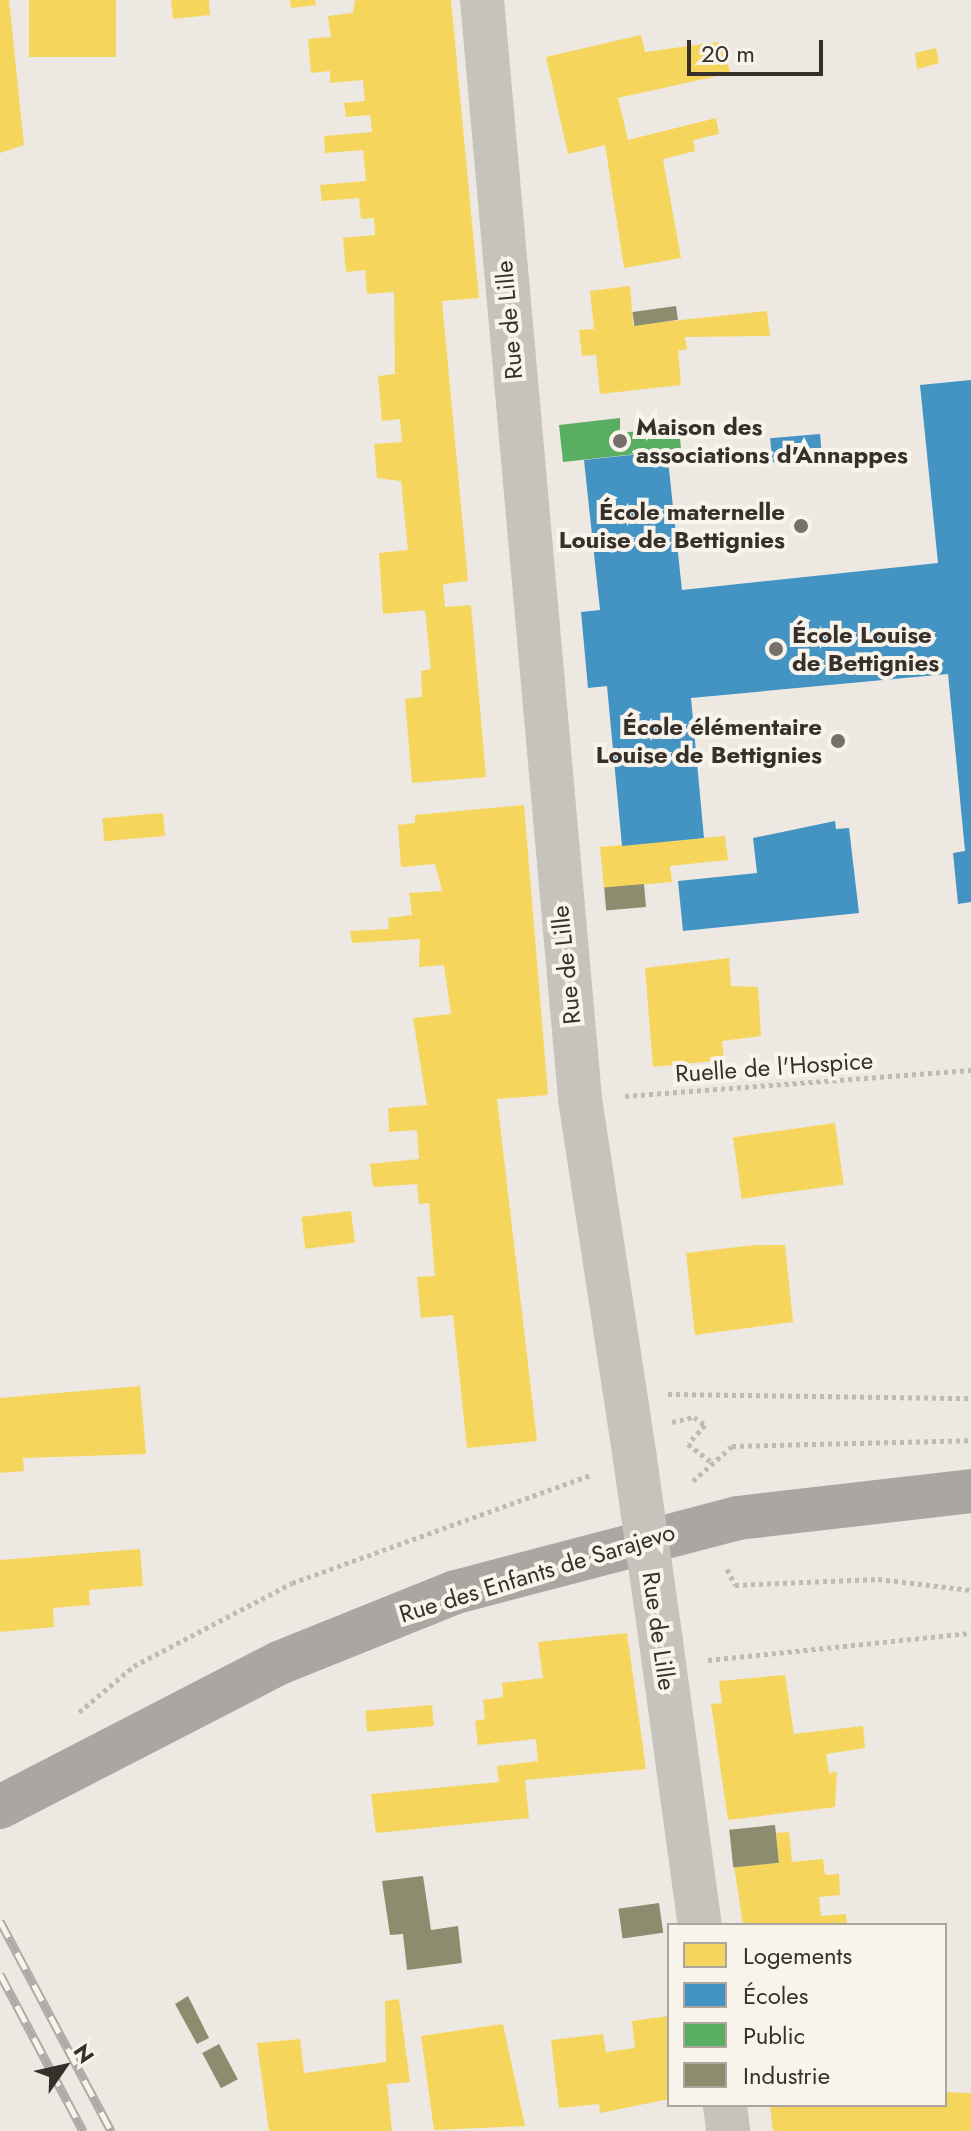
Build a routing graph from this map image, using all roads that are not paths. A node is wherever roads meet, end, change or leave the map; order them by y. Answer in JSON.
{"nodes":[{"id":1,"x":482,"y":0,"type":"edge"},
{"id":2,"x":971,"y":1491,"type":"edge"},
{"id":3,"x":0,"y":1807,"type":"edge"},
{"id":4,"x":700,"y":1923,"type":"edge"},
{"id":5,"x":725,"y":2107,"type":"edge"},
{"id":6,"x":728,"y":2131,"type":"edge"}],
"edges":[{"from":1,"to":4,"type":"street","name":"Rue de Lille","bridge":true},
{"from":2,"to":3,"type":"main road","name":"Rue des Enfants de Sarajevo"},
{"from":5,"to":6,"type":"street"}]}
